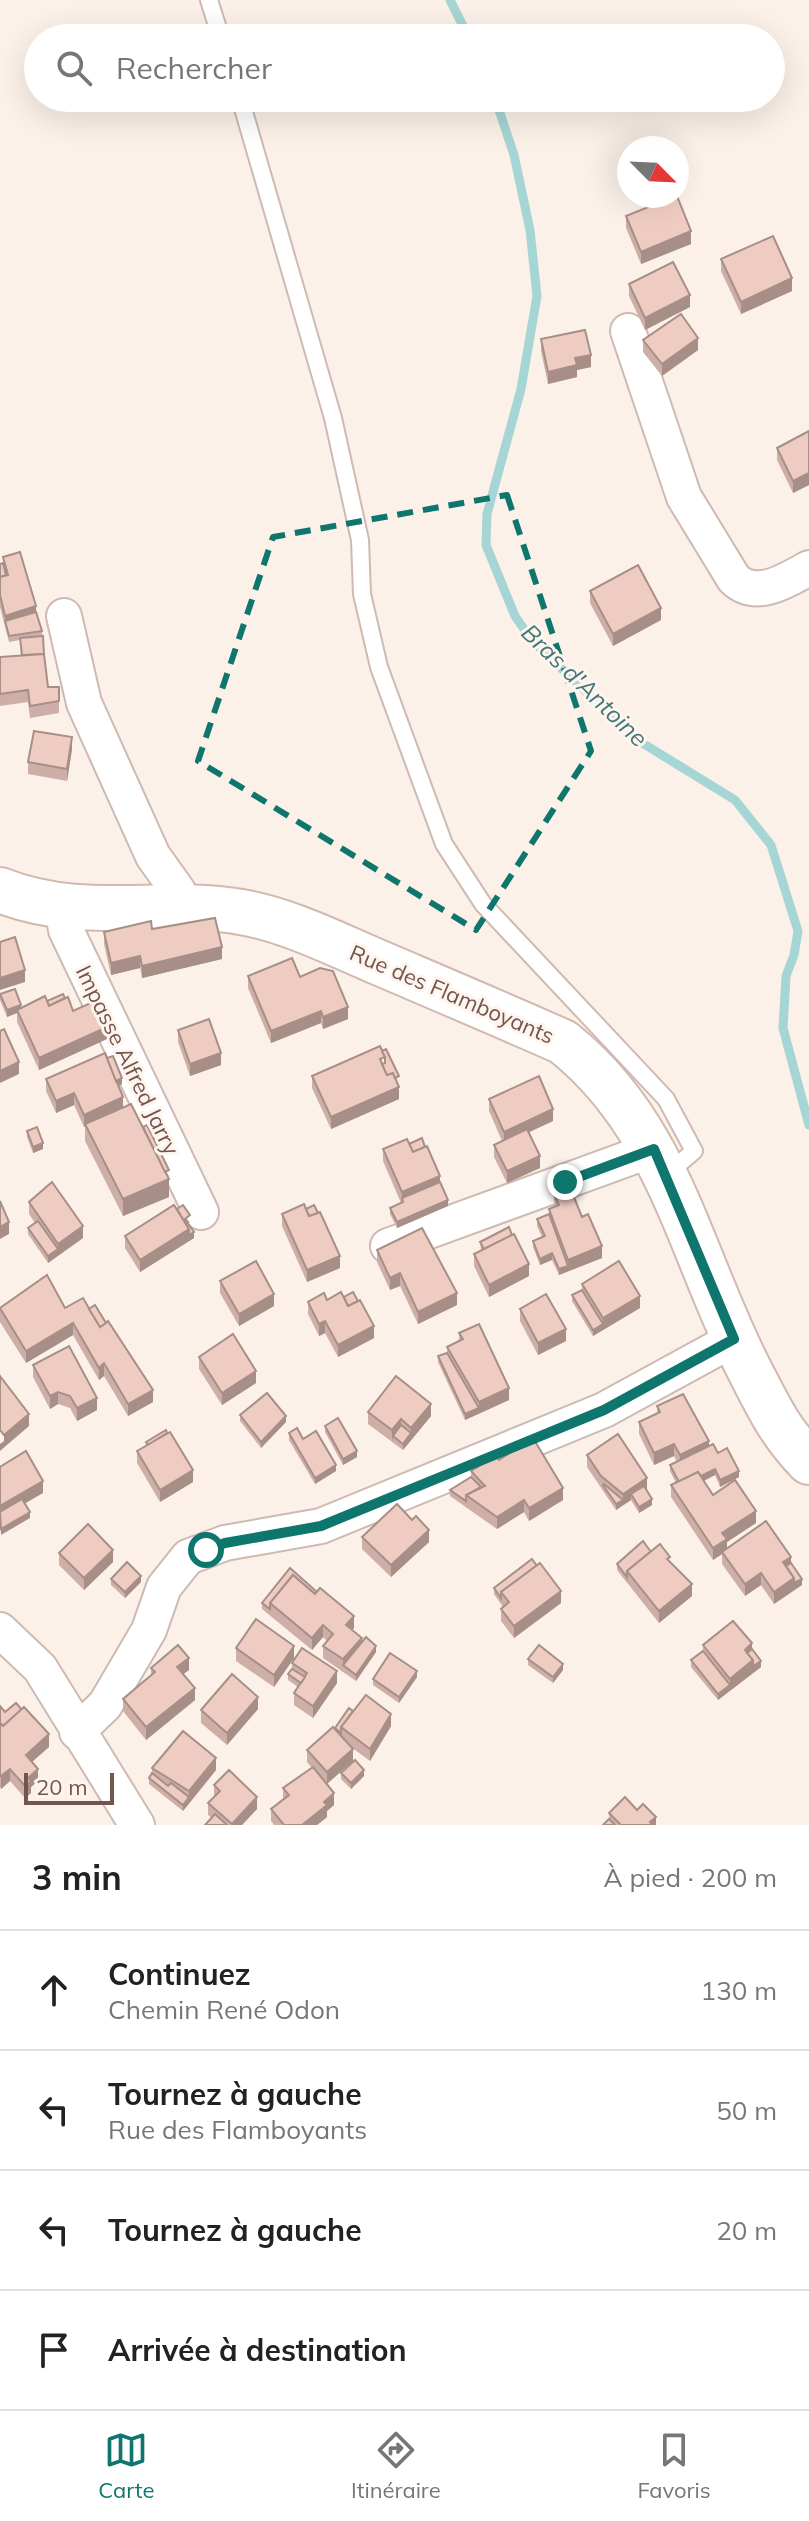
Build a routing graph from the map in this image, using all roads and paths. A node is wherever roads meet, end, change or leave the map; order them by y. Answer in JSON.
{"nodes":[{"id":1,"x":209,"y":0,"type":"edge"},
{"id":2,"x":217,"y":24,"type":"edge"},
{"id":3,"x":244,"y":112,"type":"edge"},
{"id":4,"x":628,"y":331,"type":"dead end"},
{"id":5,"x":809,"y":568,"type":"edge"},
{"id":6,"x":64,"y":616,"type":"dead end"},
{"id":7,"x":0,"y":890,"type":"edge"},
{"id":8,"x":62,"y":906,"type":"junction"},
{"id":9,"x":181,"y":910,"type":"junction"},
{"id":10,"x":660,"y":1162,"type":"junction"},
{"id":11,"x":201,"y":1212,"type":"dead end"},
{"id":12,"x":388,"y":1246,"type":"edge"},
{"id":13,"x":734,"y":1339,"type":"junction"},
{"id":14,"x":809,"y":1462,"type":"edge"},
{"id":15,"x":0,"y":1630,"type":"edge"},
{"id":16,"x":77,"y":1732,"type":"junction"},
{"id":17,"x":137,"y":1825,"type":"edge"}],
"edges":[{"from":1,"to":2,"type":"lane"},
{"from":3,"to":10,"type":"lane"},
{"from":4,"to":5,"type":"street"},
{"from":6,"to":9,"type":"street"},
{"from":7,"to":8,"type":"main road","name":"Rue des Flamboyants"},
{"from":8,"to":9,"type":"main road","name":"Rue des Flamboyants"},
{"from":8,"to":11,"type":"street","name":"Impasse Alfred Jarry"},
{"from":9,"to":10,"type":"main road","name":"Rue des Flamboyants"},
{"from":10,"to":12,"type":"street"},
{"from":10,"to":13,"type":"main road","name":"Rue des Flamboyants"},
{"from":13,"to":14,"type":"main road","name":"Rue des Flamboyants"},
{"from":13,"to":16,"type":"street"},
{"from":15,"to":16,"type":"street"},
{"from":16,"to":17,"type":"street"}]}
